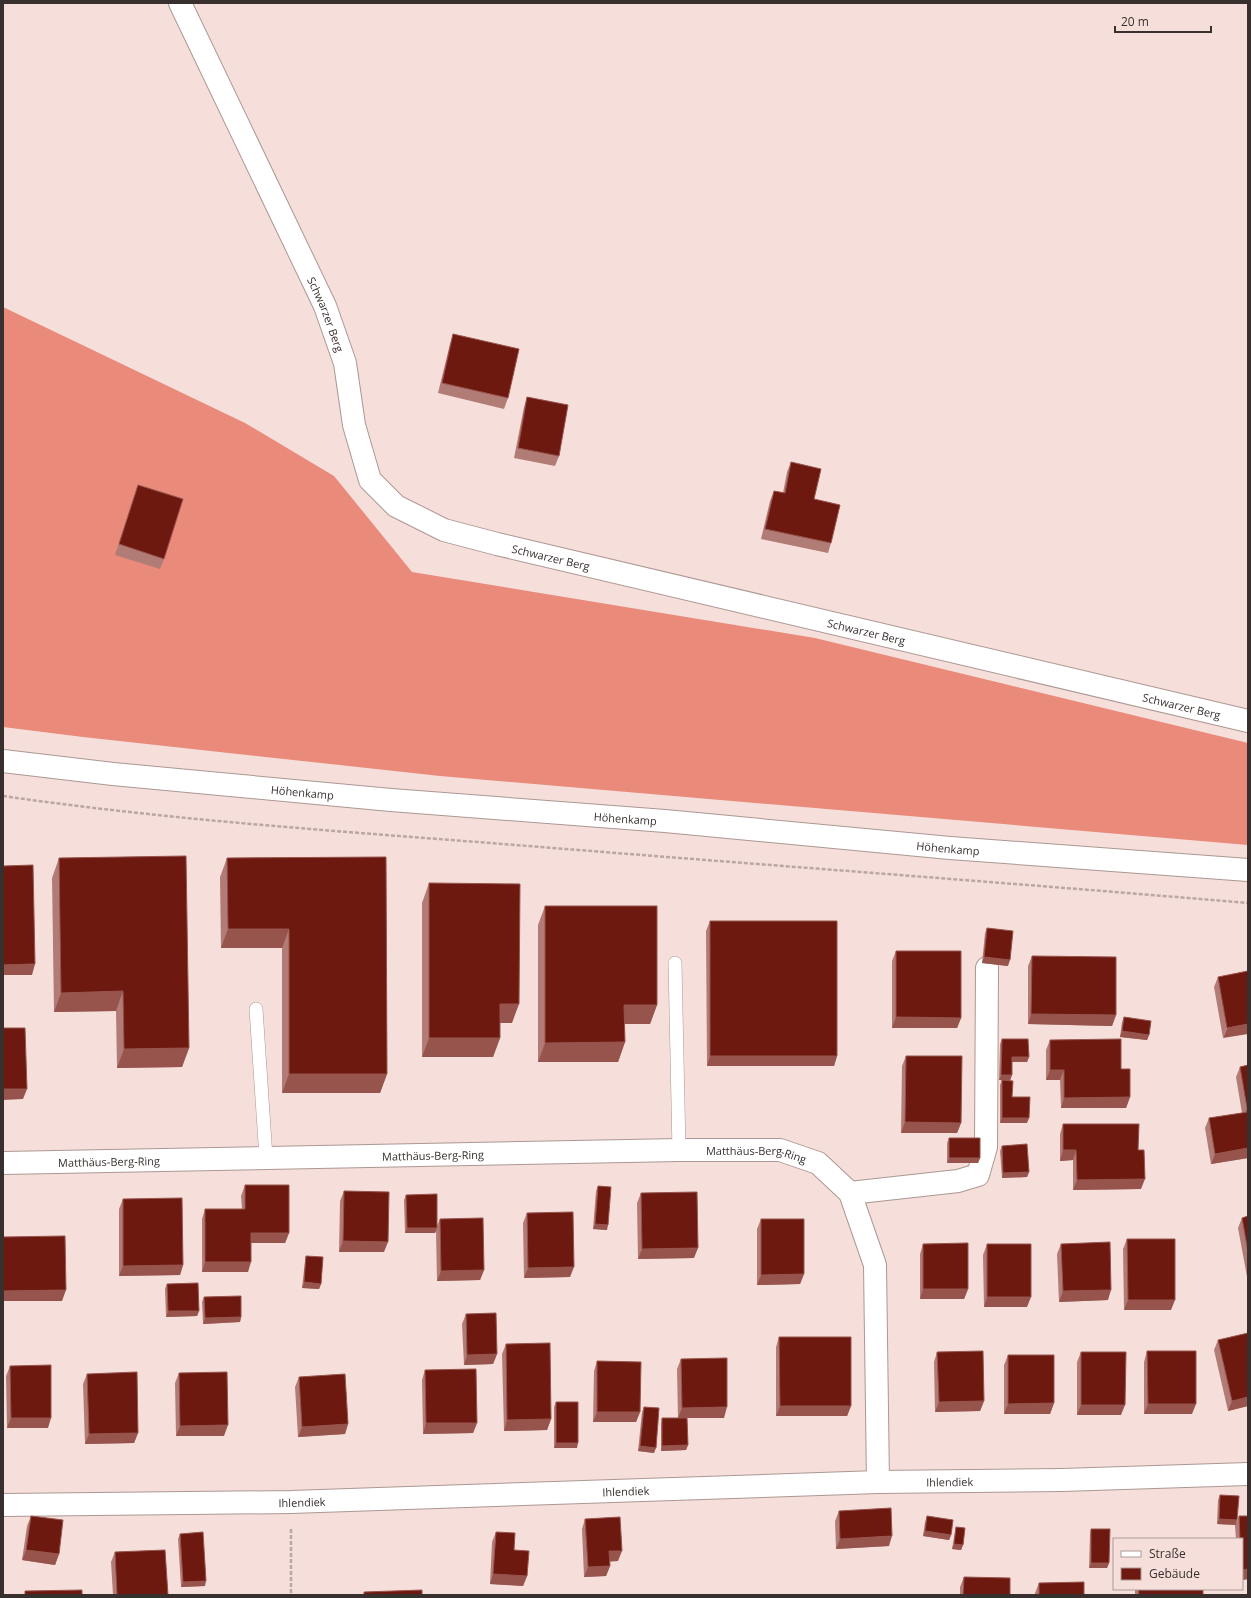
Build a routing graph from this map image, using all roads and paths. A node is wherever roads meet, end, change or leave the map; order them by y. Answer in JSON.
{"nodes":[{"id":1,"x":180,"y":3,"type":"edge"},
{"id":2,"x":1248,"y":721,"type":"edge"},
{"id":3,"x":3,"y":761,"type":"edge"},
{"id":4,"x":3,"y":796,"type":"edge"},
{"id":5,"x":1248,"y":870,"type":"edge"},
{"id":6,"x":1248,"y":903,"type":"edge"},
{"id":7,"x":675,"y":963,"type":"dead end"},
{"id":8,"x":987,"y":968,"type":"dead end"},
{"id":9,"x":256,"y":1009,"type":"dead end"},
{"id":10,"x":679,"y":1150,"type":"junction"},
{"id":11,"x":266,"y":1158,"type":"junction"},
{"id":12,"x":3,"y":1163,"type":"edge"},
{"id":13,"x":850,"y":1192,"type":"junction"},
{"id":14,"x":1248,"y":1474,"type":"edge"},
{"id":15,"x":878,"y":1482,"type":"junction"},
{"id":16,"x":291,"y":1502,"type":"junction"},
{"id":17,"x":3,"y":1505,"type":"edge"},
{"id":18,"x":291,"y":1595,"type":"edge"}],
"edges":[{"from":1,"to":2,"type":"street","name":"Schwarzer Berg"},
{"from":3,"to":5,"type":"street","name":"Höhenkamp"},
{"from":4,"to":6,"type":"path"},
{"from":7,"to":10,"type":"lane"},
{"from":8,"to":13,"type":"street"},
{"from":9,"to":11,"type":"lane"},
{"from":10,"to":11,"type":"street","name":"Matthäus-Berg-Ring"},
{"from":10,"to":13,"type":"street","name":"Matthäus-Berg-Ring"},
{"from":11,"to":12,"type":"street","name":"Matthäus-Berg-Ring"},
{"from":13,"to":15,"type":"street","name":"Matthäus-Berg-Ring"},
{"from":14,"to":15,"type":"street","name":"Ihlendiek"},
{"from":15,"to":16,"type":"street","name":"Ihlendiek"},
{"from":16,"to":17,"type":"street","name":"Ihlendiek"},
{"from":16,"to":18,"type":"path"}]}
